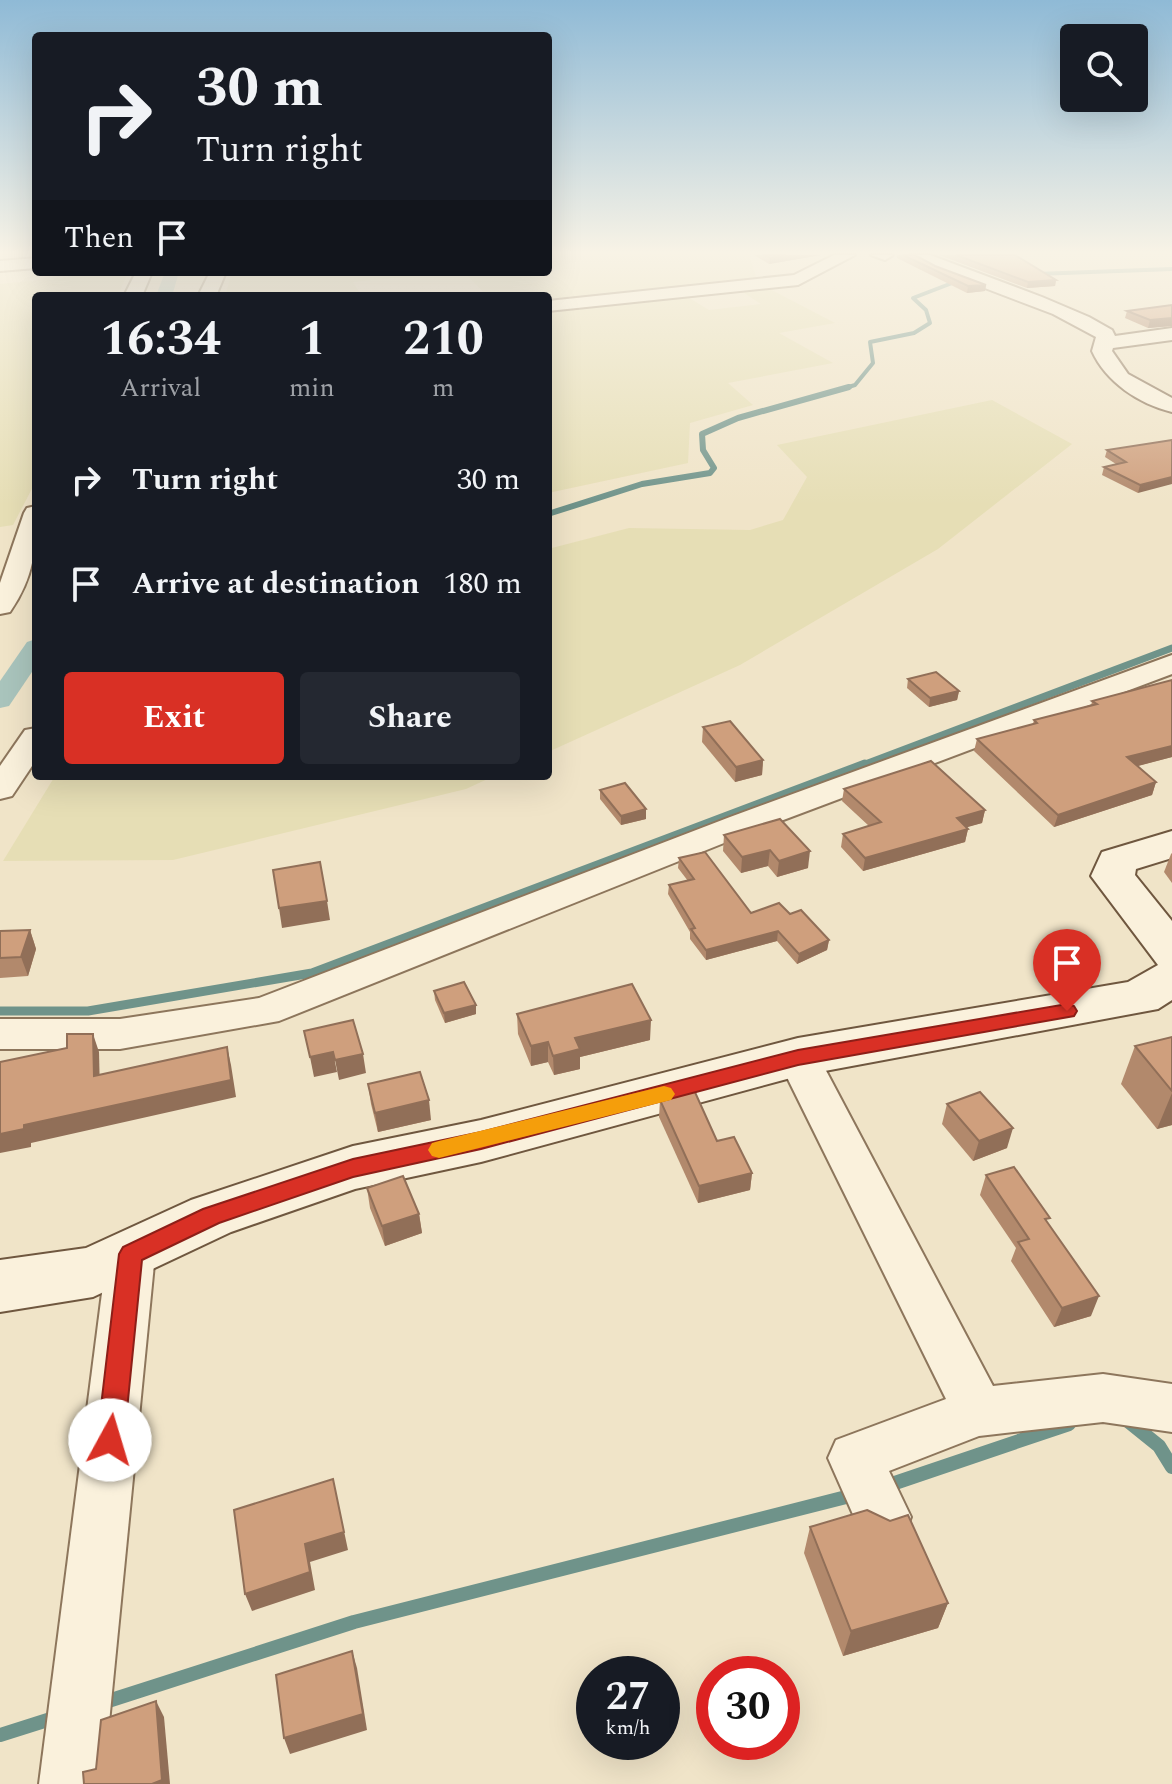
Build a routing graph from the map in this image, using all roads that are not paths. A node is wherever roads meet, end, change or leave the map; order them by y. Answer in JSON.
{"nodes":[{"id":1,"x":1105,"y":338,"type":"edge"},
{"id":2,"x":1141,"y":338,"type":"edge"},
{"id":3,"x":1106,"y":343,"type":"junction"},
{"id":4,"x":1172,"y":406,"type":"edge"},
{"id":5,"x":32,"y":526,"type":"edge"},
{"id":6,"x":0,"y":606,"type":"edge"},
{"id":7,"x":1172,"y":664,"type":"edge"},
{"id":8,"x":32,"y":743,"type":"edge"},
{"id":9,"x":0,"y":789,"type":"edge"},
{"id":10,"x":1172,"y":844,"type":"edge"},
{"id":11,"x":1172,"y":953,"type":"edge"},
{"id":12,"x":1172,"y":977,"type":"edge"},
{"id":13,"x":0,"y":1034,"type":"edge"},
{"id":14,"x":798,"y":1057,"type":"junction"},
{"id":15,"x":131,"y":1254,"type":"junction"},
{"id":16,"x":0,"y":1286,"type":"edge"},
{"id":17,"x":1172,"y":1408,"type":"edge"},
{"id":18,"x":979,"y":1412,"type":"junction"},
{"id":19,"x":883,"y":1517,"type":"edge"},
{"id":20,"x":71,"y":1784,"type":"edge"}],
"edges":[{"from":1,"to":3,"type":"street"},
{"from":2,"to":3,"type":"street"},
{"from":3,"to":4,"type":"street"},
{"from":5,"to":6,"type":"street"},
{"from":7,"to":13,"type":"street"},
{"from":8,"to":9,"type":"street"},
{"from":10,"to":11,"type":"street"},
{"from":12,"to":14,"type":"street"},
{"from":14,"to":15,"type":"street"},
{"from":14,"to":18,"type":"street"},
{"from":15,"to":16,"type":"street"},
{"from":15,"to":20,"type":"street"},
{"from":17,"to":18,"type":"street"},
{"from":18,"to":19,"type":"street"}]}
